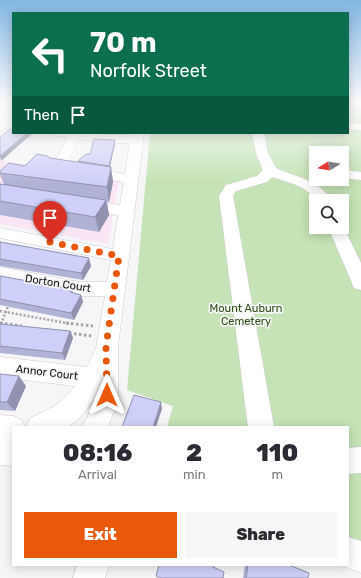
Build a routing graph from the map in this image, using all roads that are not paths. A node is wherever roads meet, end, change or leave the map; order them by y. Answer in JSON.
{"nodes":[{"id":1,"x":67,"y":134,"type":"edge"},
{"id":2,"x":258,"y":134,"type":"edge"},
{"id":3,"x":138,"y":136,"type":"edge"},
{"id":4,"x":269,"y":170,"type":"junction"},
{"id":5,"x":308,"y":172,"type":"dead end"},
{"id":6,"x":349,"y":175,"type":"edge"},
{"id":7,"x":361,"y":176,"type":"edge"},
{"id":8,"x":132,"y":179,"type":"junction"},
{"id":9,"x":320,"y":194,"type":"edge"},
{"id":10,"x":65,"y":202,"type":"edge"},
{"id":11,"x":126,"y":211,"type":"junction"},
{"id":12,"x":0,"y":233,"type":"edge"},
{"id":13,"x":339,"y":234,"type":"edge"},
{"id":14,"x":119,"y":256,"type":"junction"},
{"id":15,"x":0,"y":274,"type":"edge"},
{"id":16,"x":361,"y":283,"type":"edge"},
{"id":17,"x":116,"y":289,"type":"junction"},
{"id":18,"x":108,"y":337,"type":"junction"},
{"id":19,"x":0,"y":367,"type":"edge"},
{"id":20,"x":94,"y":378,"type":"junction"},
{"id":21,"x":46,"y":425,"type":"edge"},
{"id":22,"x":96,"y":426,"type":"edge"},
{"id":23,"x":261,"y":426,"type":"edge"},
{"id":24,"x":0,"y":428,"type":"edge"},
{"id":25,"x":12,"y":429,"type":"edge"},
{"id":26,"x":0,"y":452,"type":"edge"},
{"id":27,"x":12,"y":453,"type":"edge"},
{"id":28,"x":361,"y":460,"type":"edge"},
{"id":29,"x":349,"y":461,"type":"edge"},
{"id":30,"x":349,"y":552,"type":"edge"},
{"id":31,"x":361,"y":557,"type":"edge"},
{"id":32,"x":93,"y":566,"type":"edge"},
{"id":33,"x":89,"y":578,"type":"edge"}],
"edges":[{"from":1,"to":3,"type":"street"},
{"from":1,"to":8,"type":"street"},
{"from":2,"to":4,"type":"street"},
{"from":3,"to":8,"type":"street"},
{"from":4,"to":5,"type":"street"},
{"from":4,"to":9,"type":"street"},
{"from":4,"to":23,"type":"street"},
{"from":6,"to":7,"type":"street"},
{"from":8,"to":11,"type":"street"},
{"from":10,"to":11,"type":"street"},
{"from":11,"to":14,"type":"street"},
{"from":12,"to":14,"type":"street"},
{"from":13,"to":16,"type":"street"},
{"from":14,"to":17,"type":"street"},
{"from":15,"to":17,"type":"street","name":"Dorton Court"},
{"from":17,"to":18,"type":"street"},
{"from":18,"to":20,"type":"street"},
{"from":18,"to":22,"type":"street"},
{"from":19,"to":20,"type":"street","name":"Annor Court"},
{"from":20,"to":21,"type":"street"},
{"from":24,"to":25,"type":"street"},
{"from":26,"to":27,"type":"street"},
{"from":28,"to":29,"type":"street"},
{"from":30,"to":31,"type":"street"},
{"from":32,"to":33,"type":"street"}]}
